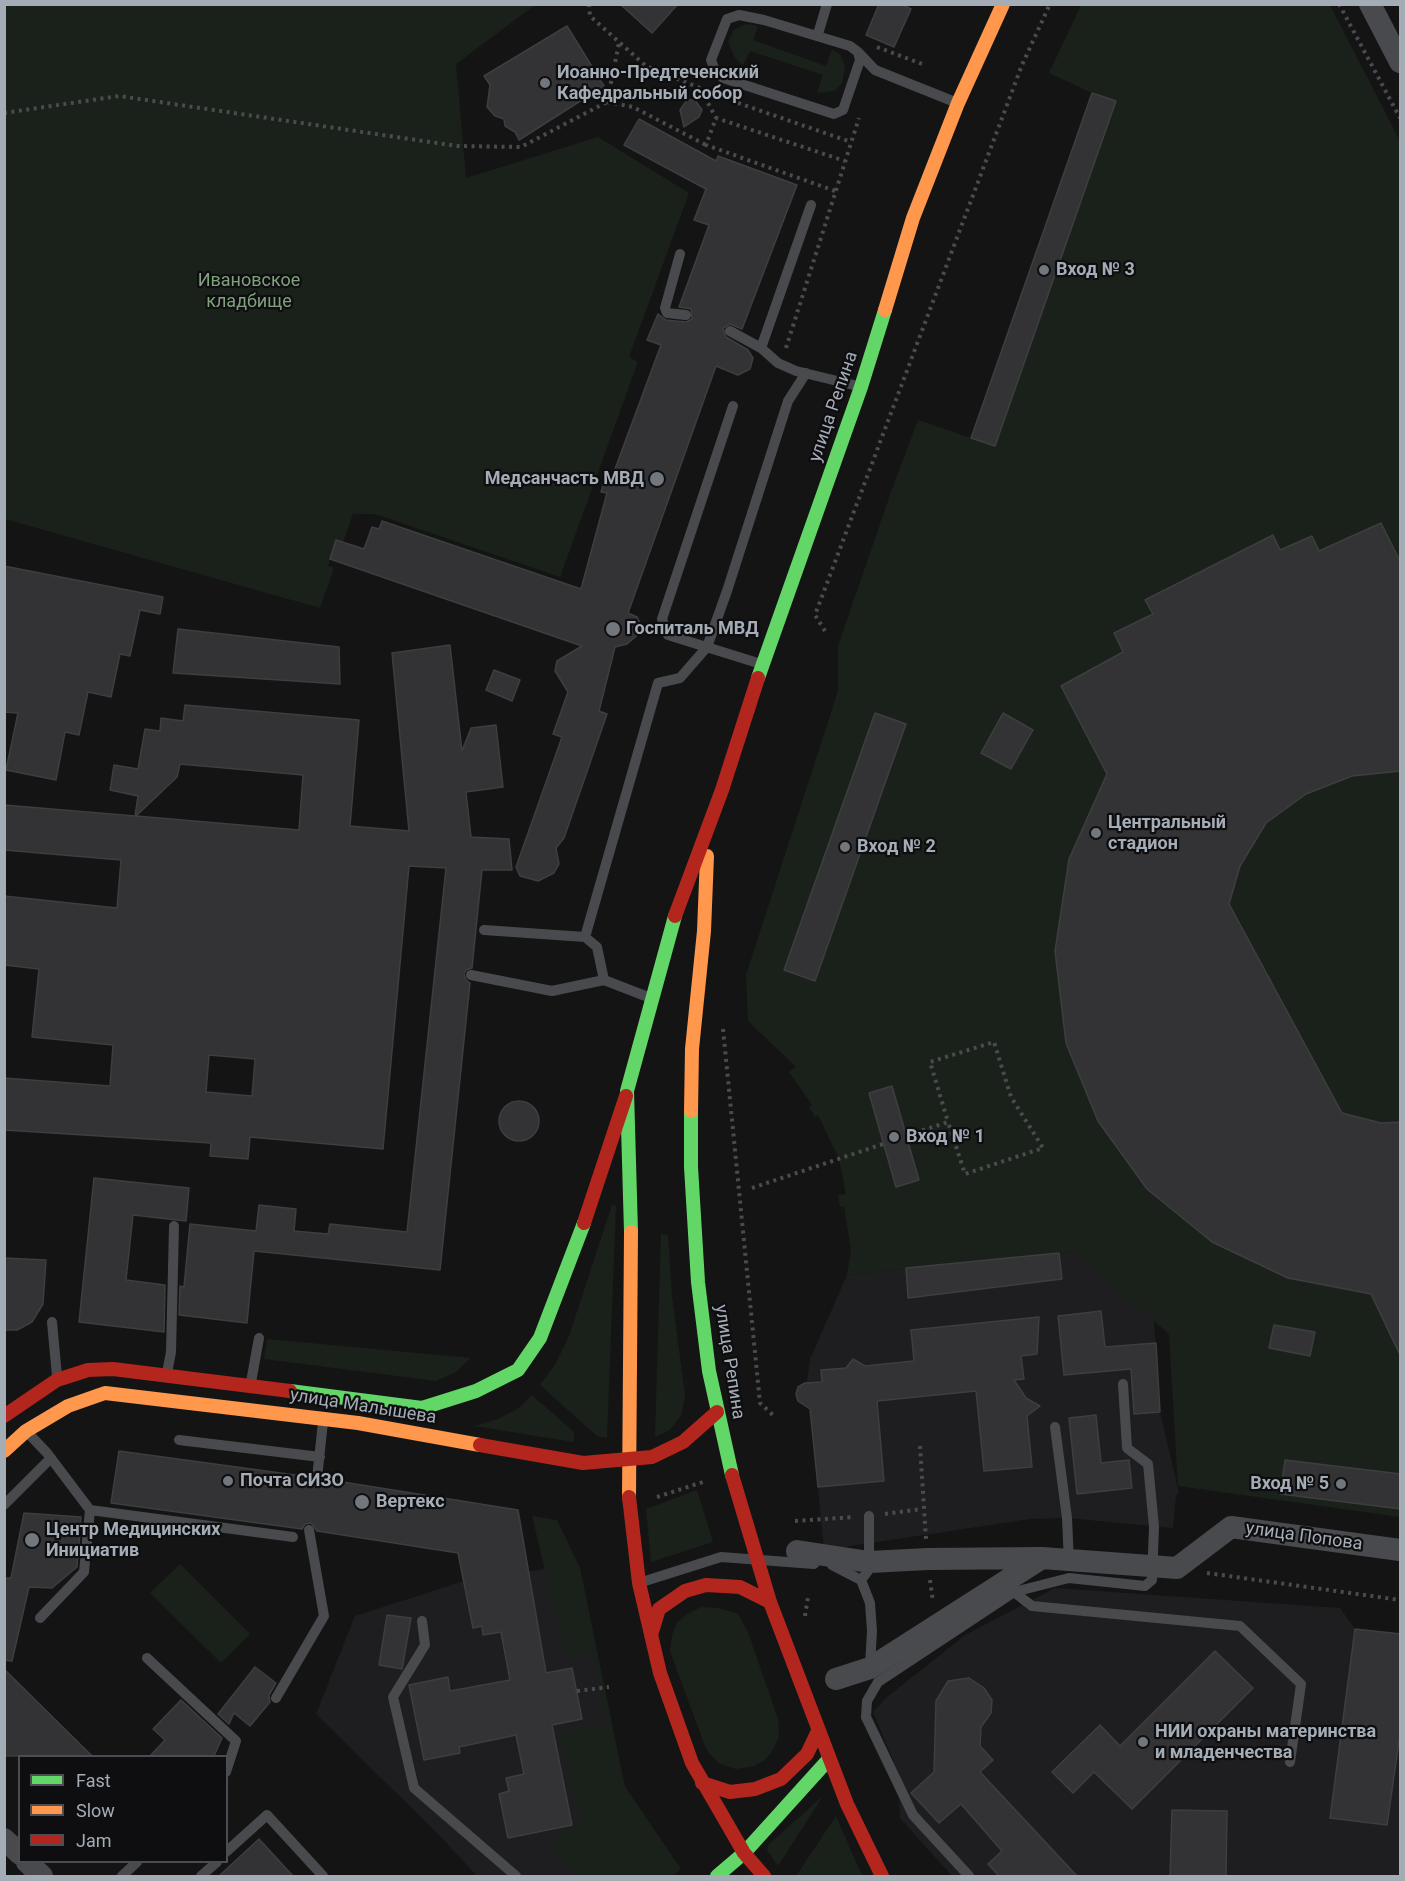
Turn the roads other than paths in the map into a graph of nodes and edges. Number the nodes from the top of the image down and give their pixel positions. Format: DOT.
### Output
graph roads {
  1 [pos="826,4"];
  2 [pos="1003,4"];
  3 [pos="1370,4"];
  4 [pos="818,34"];
  5 [pos="858,52"];
  6 [pos="1399,54"];
  7 [pos="958,103"];
  8 [pos="811,205"];
  9 [pos="680,254"];
  10 [pos="686,315"];
  11 [pos="730,330"];
  12 [pos="762,348"];
  13 [pos="806,373"];
  14 [pos="861,387"];
  15 [pos="733,406"];
  16 [pos="707,647"];
  17 [pos="763,664"];
  18 [pos="708,825"];
  19 [pos="484,930"];
  20 [pos="585,937"];
  21 [pos="471,975"];
  22 [pos="604,980"];
  23 [pos="654,999"];
  24 [pos="627,1091"];
  25 [pos="174,1226"];
  26 [pos="52,1322"];
  27 [pos="259,1338"];
  28 [pos="167,1375"];
  29 [pos="1123,1384"];
  30 [pos="250,1386"];
  31 [pos="163,1398"];
  32 [pos="44,1399"];
  33 [pos="351,1399"];
  34 [pos="717,1412"];
  35 [pos="324,1419"];
  36 [pos="14,1421"];
  37 [pos="1055,1427"];
  38 [pos="179,1440"];
  39 [pos="4,1450"];
  40 [pos="320,1457"];
  41 [pos="51,1458"];
  42 [pos="631,1460"];
  43 [pos="317,1478"];
  44 [pos="4,1505"];
  45 [pos="90,1510"];
  46 [pos="869,1516"];
  47 [pos="309,1530"];
  48 [pos="293,1537"];
  49 [pos="1401,1550"];
  50 [pos="797,1551"];
  51 [pos="1042,1558"];
  52 [pos="756,1559"];
  53 [pos="1152,1566"];
  54 [pos="1069,1569"];
  55 [pos="865,1571"];
  56 [pos="639,1583"];
  57 [pos="1014,1592"];
  58 [pos="770,1602"];
  59 [pos="40,1618"];
  60 [pos="422,1621"];
  61 [pos="651,1635"];
  62 [pos="147,1658"];
  63 [pos="874,1675"];
  64 [pos="836,1679"];
  65 [pos="276,1698"];
  66 [pos="818,1731"];
  67 [pos="829,1759"];
  68 [pos="1290,1762"];
  69 [pos="228,1766"];
  70 [pos="702,1783"];
  71 [pos="4,1839"];
  72 [pos="228,1850"];
  73 [pos="18,1852"];
  74 [pos="744,1853"];
  75 [pos="28,1863"];
  76 [pos="136,1863"];
  77 [pos="216,1863"];
  78 [pos="42,1876"];
  79 [pos="122,1876"];
  80 [pos="201,1876"];
  81 [pos="323,1876"];
  82 [pos="516,1876"];
  83 [pos="717,1876"];
  84 [pos="764,1876"];
  85 [pos="882,1876"];
  86 [pos="969,1876"];
  1 -- 4 [label="lane"];
  2 -- 7 [label="main road, улица Репина"];
  3 -- 6 [label="street"];
  4 -- 5 [label="lane"];
  4 -- 5 [label="lane"];
  5 -- 7 [label="lane"];
  7 -- 14 [label="main road, улица Репина"];
  8 -- 12 [label="lane"];
  9 -- 10 [label="lane"];
  11 -- 12 [label="lane"];
  12 -- 13 [label="lane"];
  13 -- 14 [label="lane"];
  13 -- 16 [label="lane"];
  14 -- 17 [label="main road, улица Репина"];
  15 -- 16 [label="lane"];
  16 -- 17 [label="lane"];
  16 -- 20 [label="lane"];
  17 -- 18 [label="main road, улица Репина"];
  18 -- 23 [label="main road, улица Репина"];
  18 -- 34 [label="main road, улица Репина"];
  19 -- 20 [label="lane"];
  20 -- 22 [label="lane"];
  21 -- 22 [label="lane"];
  22 -- 23 [label="lane"];
  23 -- 24 [label="main road, улица Репина"];
  24 -- 33 [label="main road, улица Репина"];
  24 -- 42 [label="main road, улица Репина"];
  25 -- 28 [label="lane"];
  26 -- 32 [label="lane"];
  27 -- 30 [label="lane"];
  28 -- 30 [label="main road, улица Малышева"];
  28 -- 31 [label="lane"];
  28 -- 32 [label="main road, улица Малышева"];
  29 -- 53 [label="lane"];
  30 -- 33 [label="main road, улица Малышева"];
  31 -- 32 [label="main road, улица Малышева"];
  31 -- 35 [label="main road, улица Малышева"];
  32 -- 36 [label="main road, улица Малышева"];
  32 -- 36 [label="main road, улица Малышева"];
  34 -- 42 [label="main road, улица Малышева"];
  34 -- 52 [label="main road, улица Репина"];
  35 -- 40 [label="lane"];
  35 -- 42 [label="main road, улица Малышева"];
  36 -- 39 [label="main road, улица Малышева"];
  36 -- 41 [label="lane"];
  37 -- 54 [label="lane"];
  38 -- 40 [label="lane"];
  40 -- 43 [label="lane"];
  41 -- 44 [label="lane"];
  41 -- 45 [label="lane"];
  42 -- 56 [label="main road, улица Репина"];
  45 -- 48 [label="lane"];
  45 -- 59 [label="lane"];
  46 -- 55 [label="lane"];
  47 -- 65 [label="lane"];
  49 -- 53 [label="street, улица Попова"];
  50 -- 55 [label="street"];
  51 -- 54 [label="street"];
  51 -- 55 [label="street"];
  51 -- 63 [label="street"];
  52 -- 55 [label="lane"];
  52 -- 56 [label="lane"];
  52 -- 58 [label="main road, улица Репина"];
  53 -- 54 [label="street"];
  54 -- 57 [label="lane"];
  55 -- 63 [label="lane"];
  56 -- 61 [label="main road, улица Репина"];
  57 -- 63 [label="lane"];
  57 -- 68 [label="lane"];
  58 -- 61 [label="main road"];
  58 -- 66 [label="main road, улица Репина"];
  60 -- 82 [label="lane"];
  61 -- 70 [label="main road, улица Репина"];
  62 -- 69 [label="lane"];
  63 -- 64 [label="street"];
  63 -- 86 [label="lane"];
  66 -- 67 [label="main road, улица Репина"];
  66 -- 70 [label="main road"];
  67 -- 74 [label="main road"];
  67 -- 85 [label="main road, улица Репина"];
  70 -- 74 [label="main road, улица Репина"];
  71 -- 73 [label="street"];
  72 -- 81 [label="lane"];
  74 -- 83 [label="main road"];
  74 -- 84 [label="main road, улица Репина"];
  75 -- 78 [label="street"];
  76 -- 79 [label="lane"];
  77 -- 80 [label="lane"];
}
